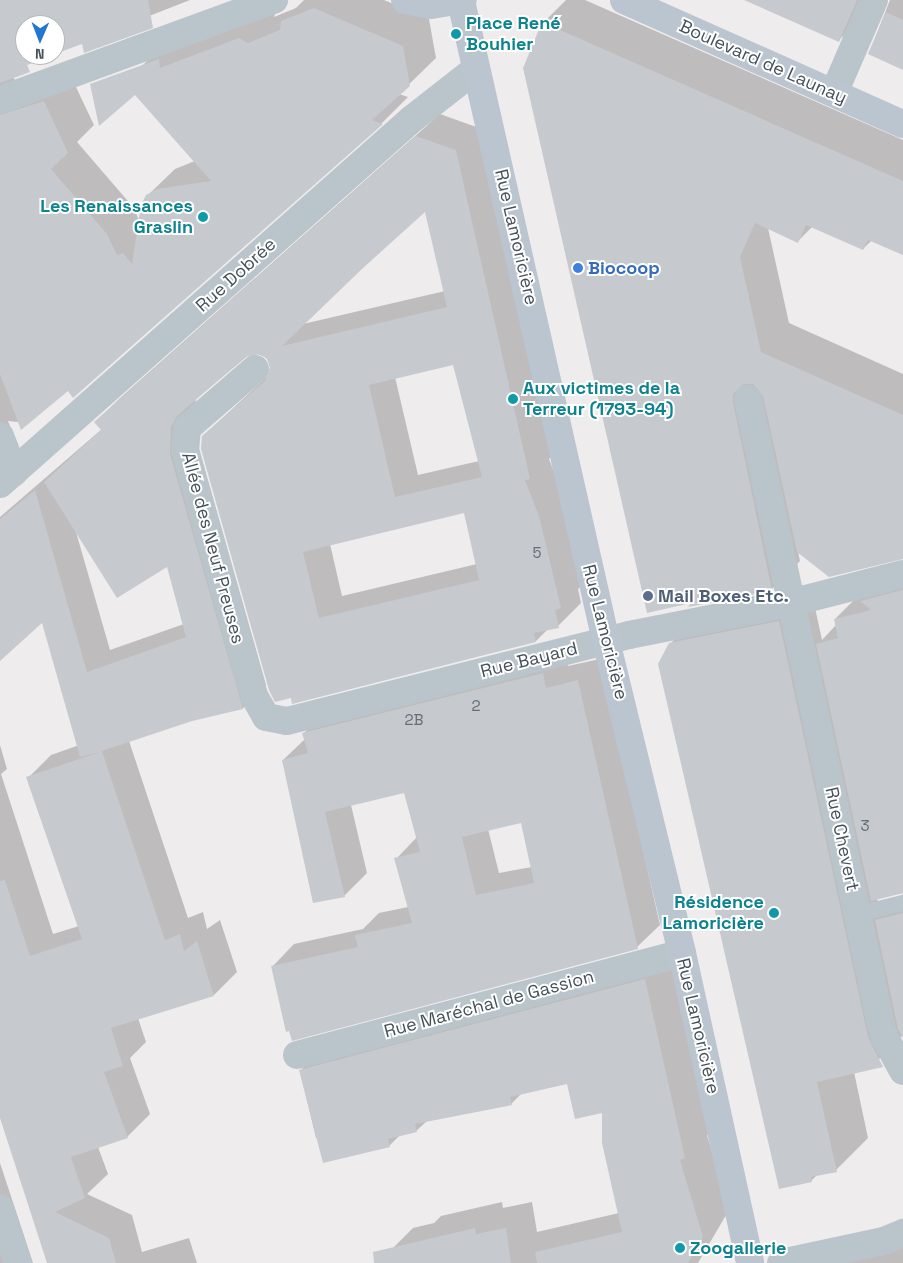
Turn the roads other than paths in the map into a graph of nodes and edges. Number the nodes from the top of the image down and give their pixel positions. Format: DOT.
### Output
graph roads {
  1 [pos="274,0"];
  2 [pos="405,0"];
  3 [pos="462,0"];
  4 [pos="624,0"];
  5 [pos="874,0"];
  6 [pos="476,69"];
  7 [pos="834,93"];
  8 [pos="0,100"];
  9 [pos="903,124"];
  10 [pos="255,369"];
  11 [pos="748,399"];
  12 [pos="0,436"];
  13 [pos="7,478"];
  14 [pos="903,574"];
  15 [pos="790,603"];
  16 [pos="606,641"];
  17 [pos="254,696"];
  18 [pos="903,903"];
  19 [pos="858,914"];
  20 [pos="682,953"];
  21 [pos="297,1055"];
  22 [pos="903,1071"];
  23 [pos="0,1208"];
  24 [pos="903,1233"];
  25 [pos="18,1263"];
  26 [pos="750,1263"];
  27 [pos="781,1263"];
  1 -- 8 [label="street"];
  2 -- 3 [label="main road"];
  3 -- 6 [label="main road, Rue Lamoricière"];
  4 -- 7 [label="main road, Boulevard de Launay"];
  5 -- 7 [label="street"];
  6 -- 13 [label="street, Rue Dobrée"];
  6 -- 16 [label="main road, Rue Lamoricière"];
  7 -- 9 [label="main road, Boulevard de Launay"];
  10 -- 17 [label="street, Allée des Neuf Preuses"];
  11 -- 15 [label="street, Rue Chevert"];
  12 -- 13 [label="street"];
  14 -- 15 [label="street, Rue Bayard"];
  15 -- 16 [label="street, Rue Bayard"];
  15 -- 19 [label="street, Rue Chevert"];
  16 -- 17 [label="street, Rue Bayard"];
  16 -- 20 [label="main road, Rue Lamoricière"];
  18 -- 19 [label="lane"];
  19 -- 22 [label="street, Rue Chevert"];
  20 -- 21 [label="street, Rue Maréchal de Gassion"];
  20 -- 26 [label="main road, Rue Lamoricière"];
  23 -- 25 [label="street"];
  24 -- 27 [label="street"];
}
